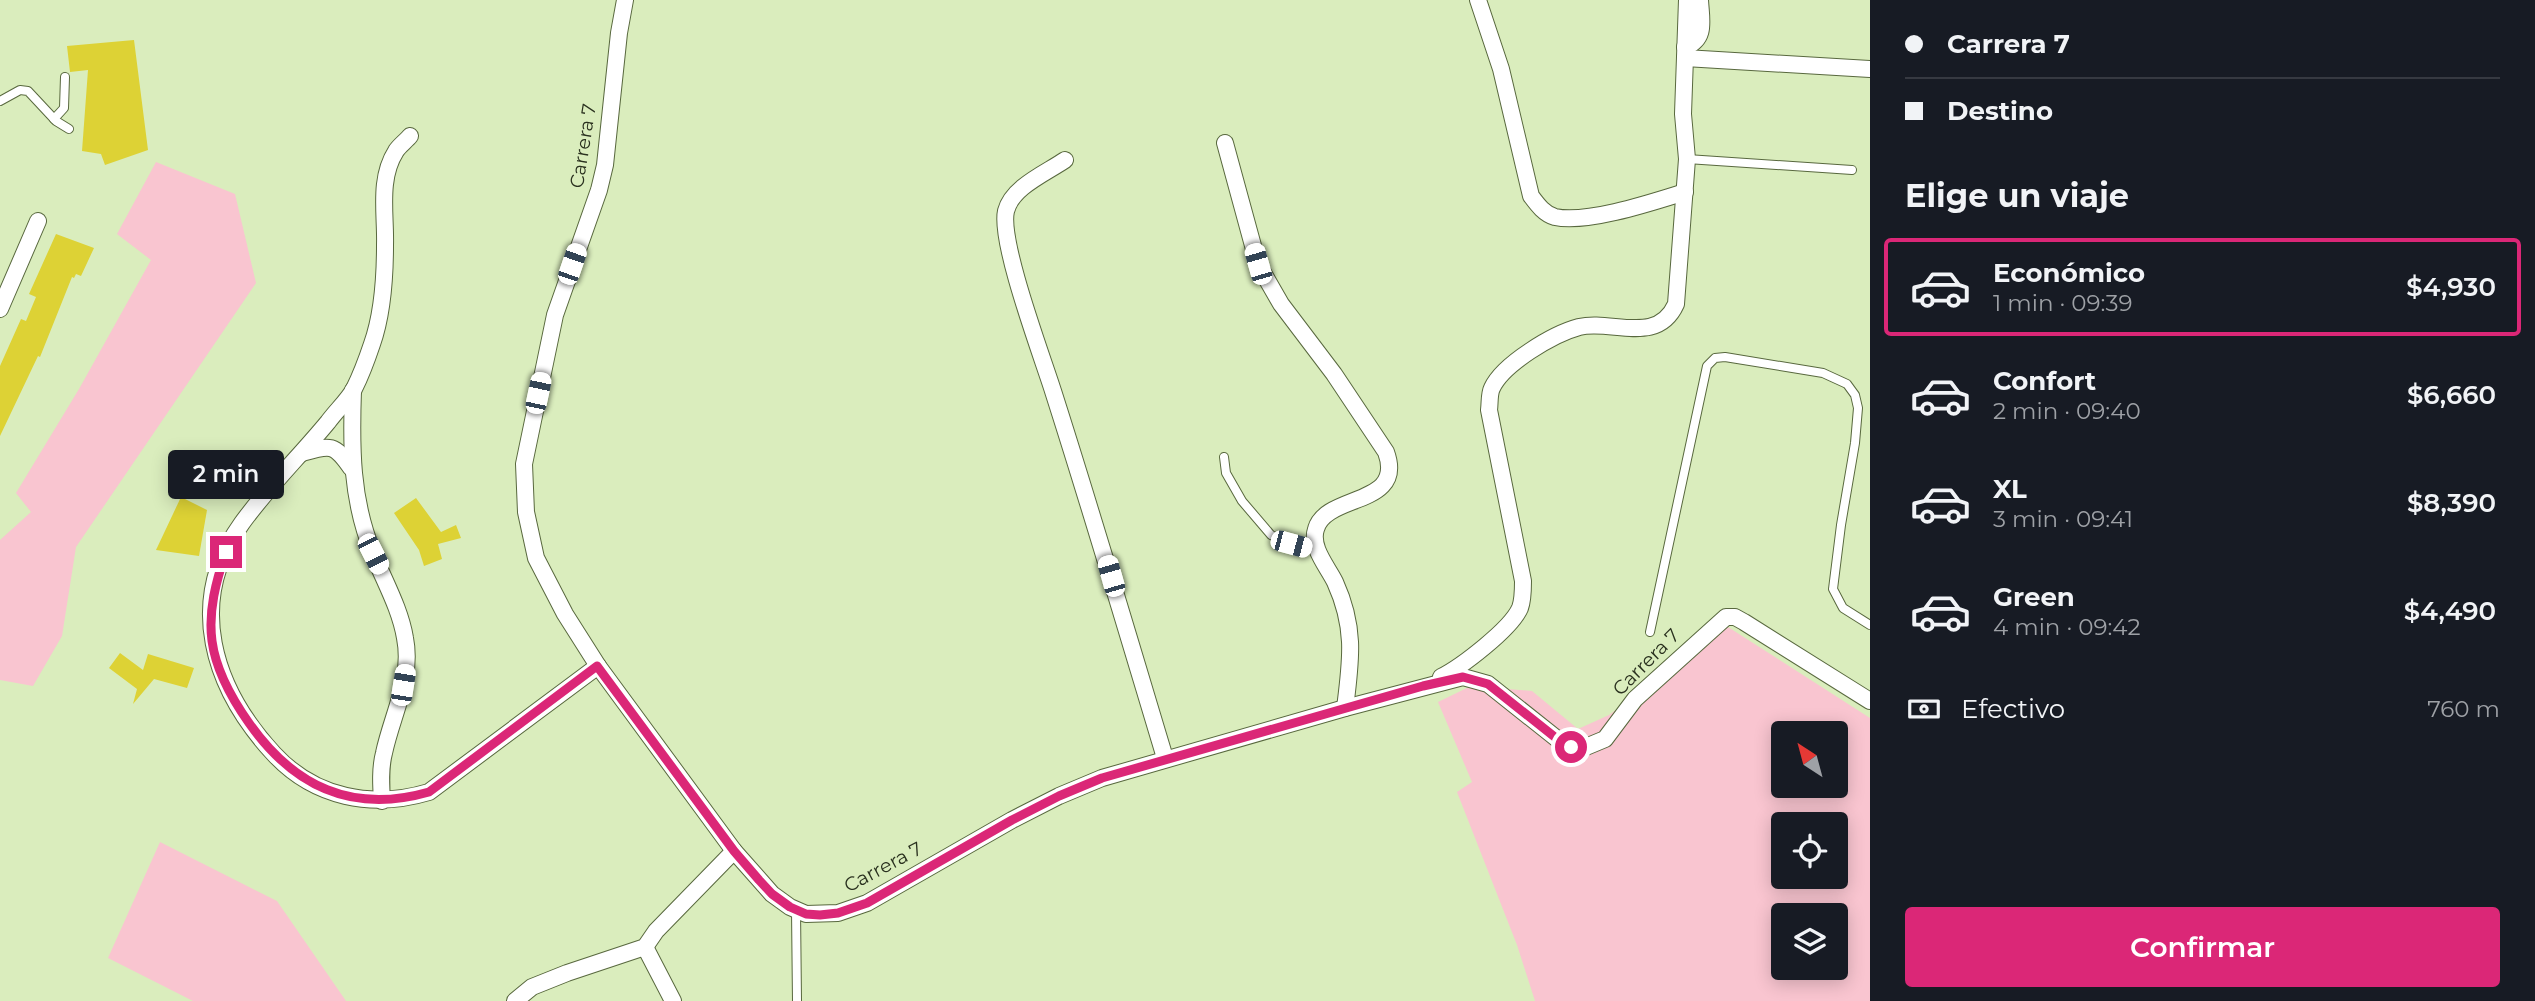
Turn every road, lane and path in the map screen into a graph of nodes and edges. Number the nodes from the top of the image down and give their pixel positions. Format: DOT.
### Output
graph roads {
  1 [pos="625,0"];
  2 [pos="1478,0"];
  3 [pos="1687,0"];
  4 [pos="1700,0"];
  5 [pos="1685,53"];
  6 [pos="1870,69"];
  7 [pos="65,77"];
  8 [pos="0,101"];
  9 [pos="54,119"];
  10 [pos="69,129"];
  11 [pos="410,136"];
  12 [pos="1225,143"];
  13 [pos="1687,159"];
  14 [pos="1065,160"];
  15 [pos="1852,170"];
  16 [pos="1685,192"];
  17 [pos="38,221"];
  18 [pos="0,309"];
  19 [pos="353,390"];
  20 [pos="302,453"];
  21 [pos="1224,457"];
  22 [pos="352,470"];
  23 [pos="1318,551"];
  24 [pos="1870,625"];
  25 [pos="1650,632"];
  26 [pos="597,666"];
  27 [pos="1423,686"];
  28 [pos="1870,701"];
  29 [pos="1345,708"];
  30 [pos="1165,758"];
  31 [pos="382,801"];
  32 [pos="734,851"];
  33 [pos="796,910"];
  34 [pos="645,947"];
  35 [pos="514,1001"];
  36 [pos="673,1001"];
  37 [pos="797,1001"];
  1 -- 26 [label="street, Carrera 7"];
  2 -- 16 [label="street"];
  3 -- 5 [label="street"];
  4 -- 5 [label="street"];
  5 -- 6 [label="street"];
  5 -- 13 [label="street"];
  7 -- 9 [label="lane"];
  8 -- 9 [label="lane"];
  9 -- 10 [label="lane"];
  11 -- 19 [label="street"];
  12 -- 23 [label="street"];
  13 -- 15 [label="lane"];
  13 -- 16 [label="street"];
  14 -- 30 [label="street"];
  16 -- 27 [label="street"];
  17 -- 18 [label="street"];
  19 -- 20 [label="street"];
  19 -- 22 [label="street"];
  20 -- 22 [label="street"];
  20 -- 31 [label="street"];
  21 -- 23 [label="lane"];
  22 -- 31 [label="street"];
  23 -- 29 [label="street"];
  24 -- 25 [label="lane"];
  26 -- 31 [label="street"];
  26 -- 32 [label="street, Carrera 7"];
  27 -- 28 [label="street, Carrera 7"];
  27 -- 29 [label="street, Carrera 7"];
  29 -- 30 [label="street, Carrera 7"];
  30 -- 33 [label="street, Carrera 7"];
  32 -- 33 [label="street, Carrera 7"];
  32 -- 34 [label="street"];
  33 -- 37 [label="lane"];
  34 -- 35 [label="street"];
  34 -- 36 [label="street"];
}
